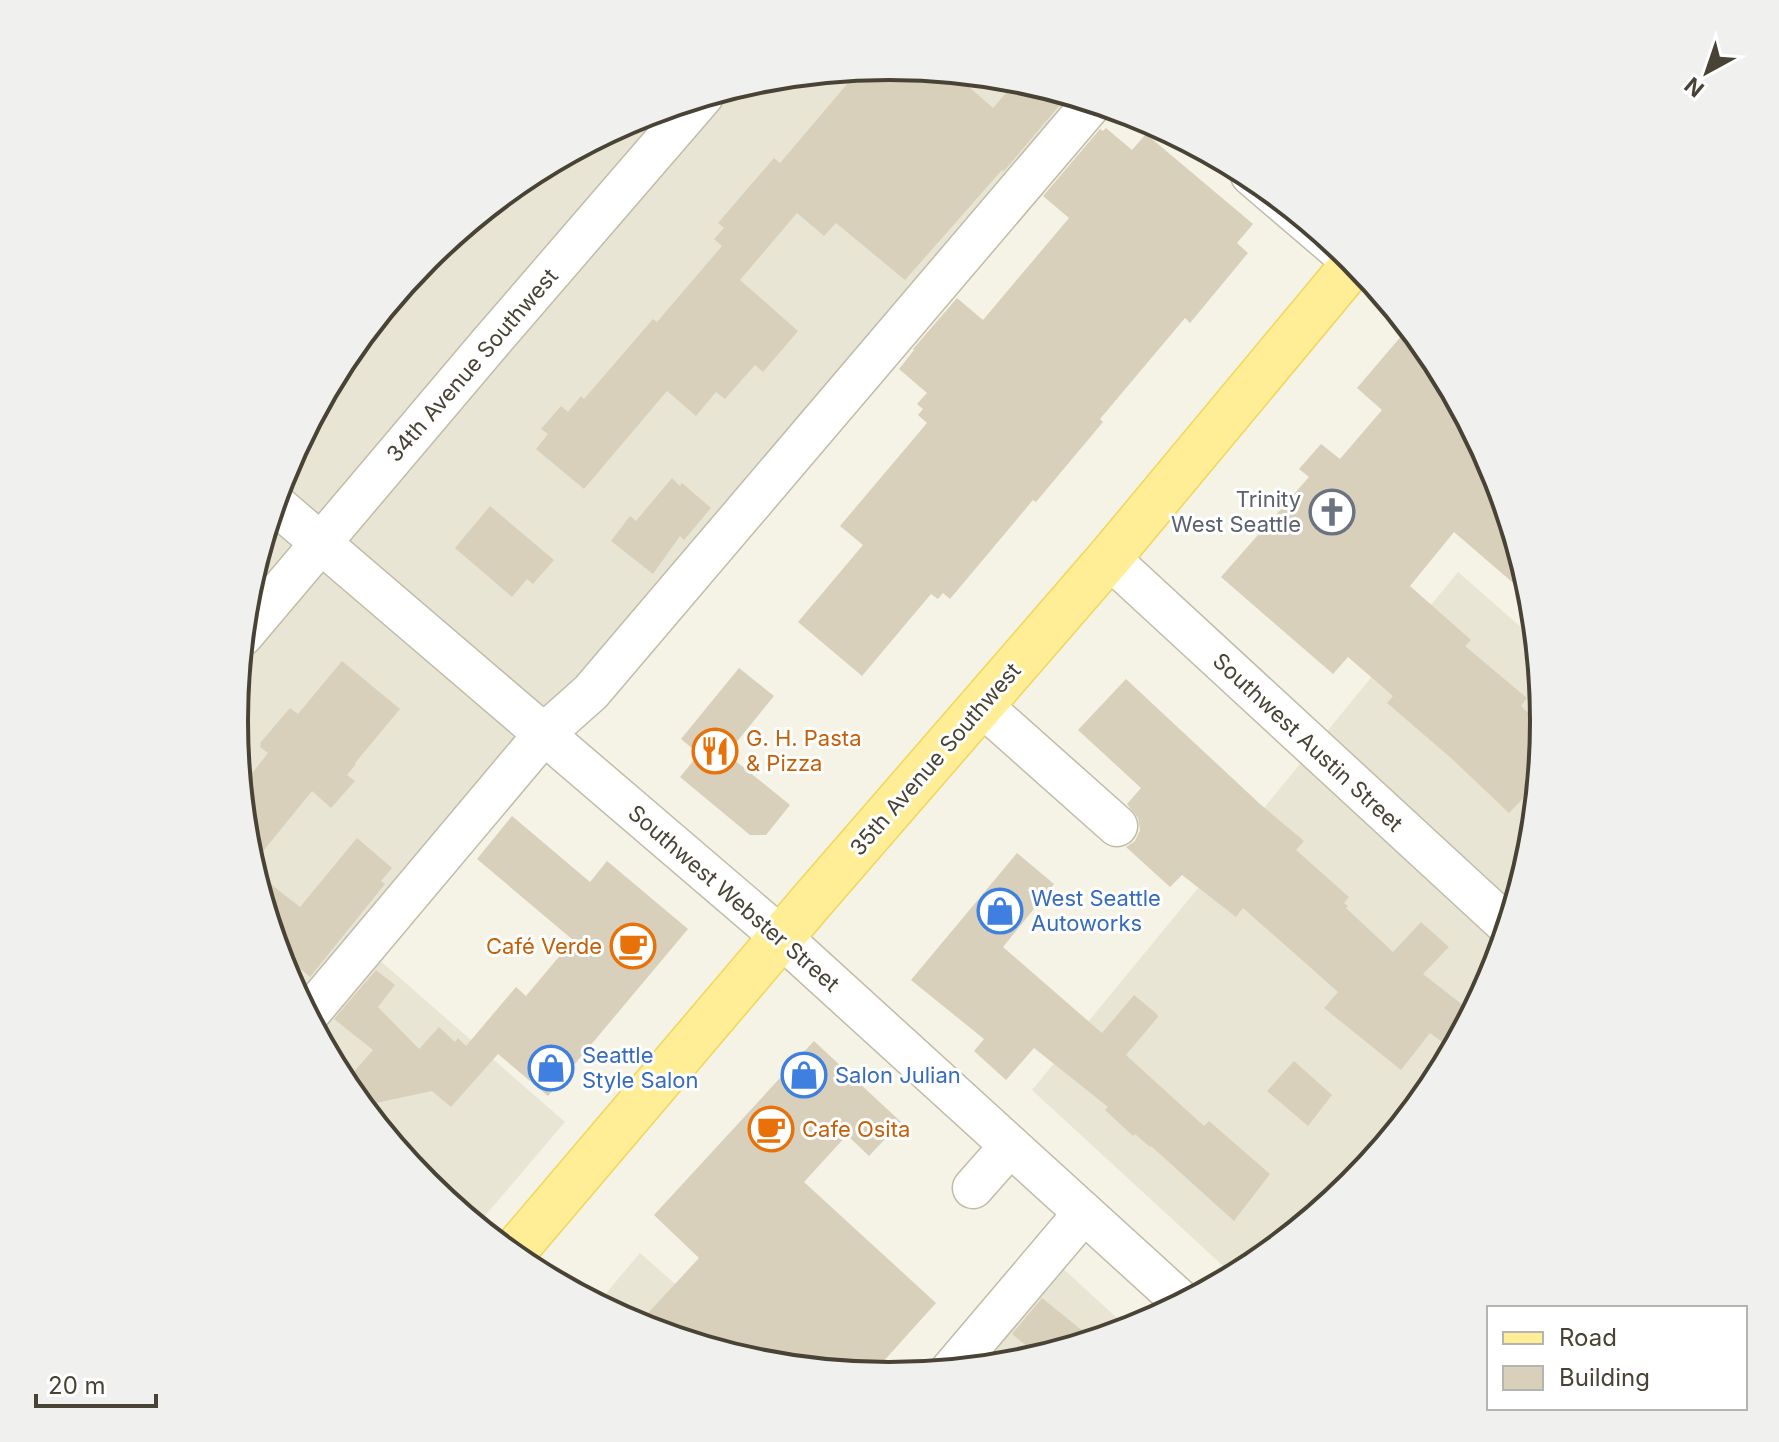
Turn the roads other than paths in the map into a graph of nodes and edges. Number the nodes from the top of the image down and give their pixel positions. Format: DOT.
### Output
graph roads {
  1 [pos="1085,111"];
  2 [pos="689,112"];
  3 [pos="1347,272"];
  4 [pos="284,512"];
  5 [pos="321,542"];
  6 [pos="1109,558"];
  7 [pos="257,618"];
  8 [pos="981,705"];
  9 [pos="545,733"];
  10 [pos="1117,826"];
  11 [pos="1499,918"];
  12 [pos="781,937"];
  13 [pos="316,1007"];
  14 [pos="1010,1146"];
  15 [pos="973,1188"];
  16 [pos="1084,1213"];
  17 [pos="520,1245"];
  18 [pos="1174,1295"];
  19 [pos="961,1358"];
  1 -- 9 [label="street"];
  2 -- 5 [label="street, 34th Avenue Southwest"];
  3 -- 6 [label="main road, 35th Avenue Southwest"];
  4 -- 5 [label="street, Southwest Webster Street"];
  5 -- 7 [label="street, 34th Avenue Southwest"];
  5 -- 9 [label="street, Southwest Webster Street"];
  6 -- 8 [label="main road, 35th Avenue Southwest"];
  6 -- 11 [label="street, Southwest Austin Street"];
  8 -- 10 [label="street"];
  8 -- 12 [label="main road, 35th Avenue Southwest"];
  9 -- 12 [label="street, Southwest Webster Street"];
  9 -- 13 [label="street"];
  12 -- 14 [label="street, Southwest Webster Street"];
  12 -- 17 [label="main road, 35th Avenue Southwest"];
  14 -- 15 [label="street"];
  14 -- 16 [label="street, Southwest Webster Street"];
  16 -- 18 [label="street, Southwest Webster Street"];
  16 -- 19 [label="street"];
}
